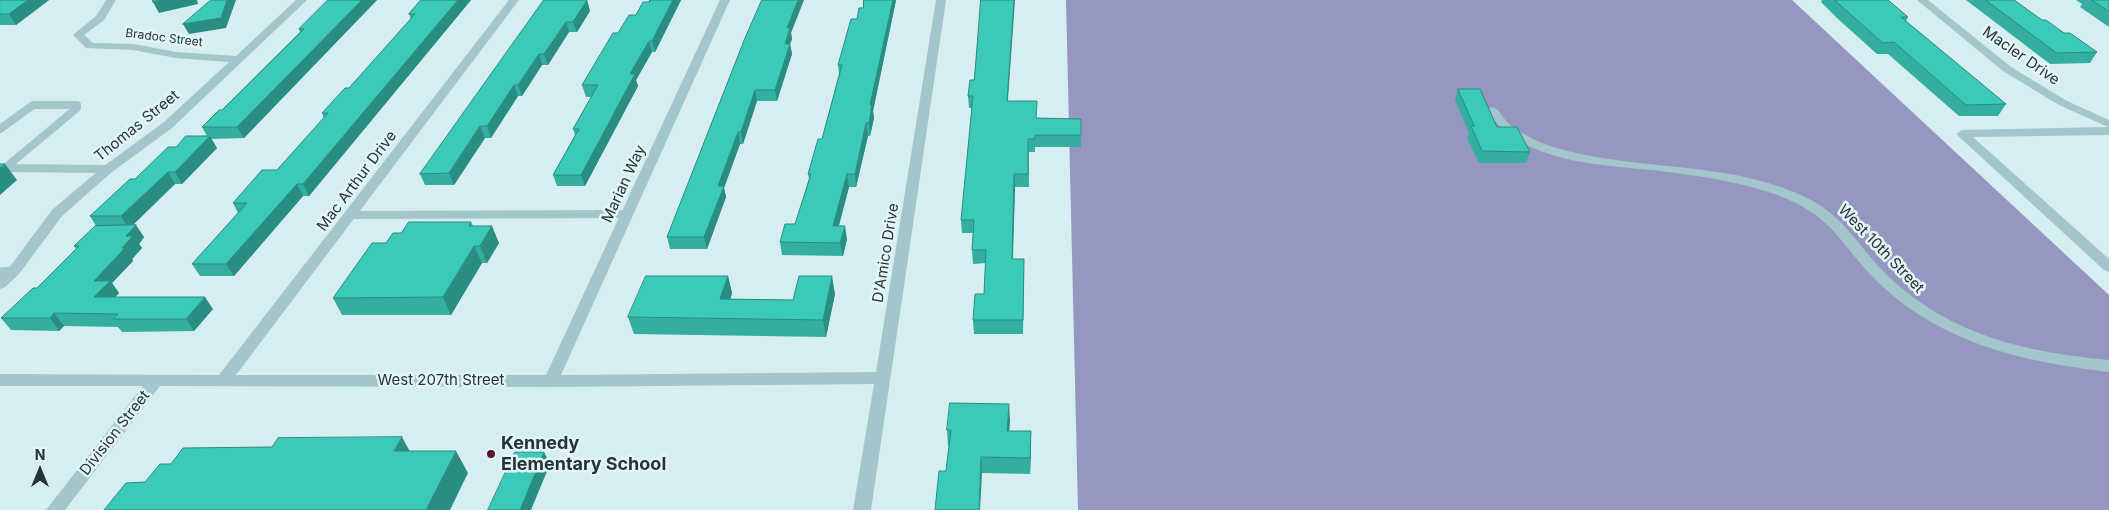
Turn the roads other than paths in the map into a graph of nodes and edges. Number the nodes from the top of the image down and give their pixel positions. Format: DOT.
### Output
graph roads {
  1 [pos="110,0"];
  2 [pos="302,0"];
  3 [pos="514,0"];
  4 [pos="725,0"];
  5 [pos="941,0"];
  6 [pos="1922,0"];
  7 [pos="239,59"];
  8 [pos="1492,110"];
  9 [pos="2109,124"];
  10 [pos="0,129"];
  11 [pos="2109,131"];
  12 [pos="2,168"];
  13 [pos="108,169"];
  14 [pos="628,214"];
  15 [pos="352,215"];
  16 [pos="2109,268"];
  17 [pos="14,271"];
  18 [pos="0,272"];
  19 [pos="0,284"];
  20 [pos="2109,366"];
  21 [pos="883,378"];
  22 [pos="0,380"];
  23 [pos="156,380"];
  24 [pos="224,380"];
  25 [pos="550,381"];
  26 [pos="55,510"];
  27 [pos="862,510"];
  1 -- 7 [label="street, Bradoc Street"];
  2 -- 7 [label="street, Thomas Street"];
  3 -- 15 [label="street, Mac Arthur Drive"];
  4 -- 14 [label="street, Marian Way"];
  5 -- 21 [label="street, D'Amico Drive"];
  6 -- 9 [label="street, Macler Drive"];
  7 -- 13 [label="street, Thomas Street"];
  8 -- 20 [label="street, West 10th Street"];
  10 -- 12 [label="lane"];
  11 -- 16 [label="street"];
  12 -- 13 [label="lane"];
  13 -- 17 [label="street, Thomas Street"];
  14 -- 15 [label="lane"];
  14 -- 25 [label="street, Marian Way"];
  15 -- 24 [label="street, Mac Arthur Drive"];
  17 -- 18 [label="lane"];
  17 -- 19 [label="street, Thomas Street"];
  21 -- 25 [label="street, West 207th Street"];
  21 -- 27 [label="street, D'Amico Drive"];
  22 -- 23 [label="street, West 207th Street"];
  23 -- 24 [label="street, West 207th Street"];
  23 -- 26 [label="street, Division Street"];
  24 -- 25 [label="street, West 207th Street"];
}
